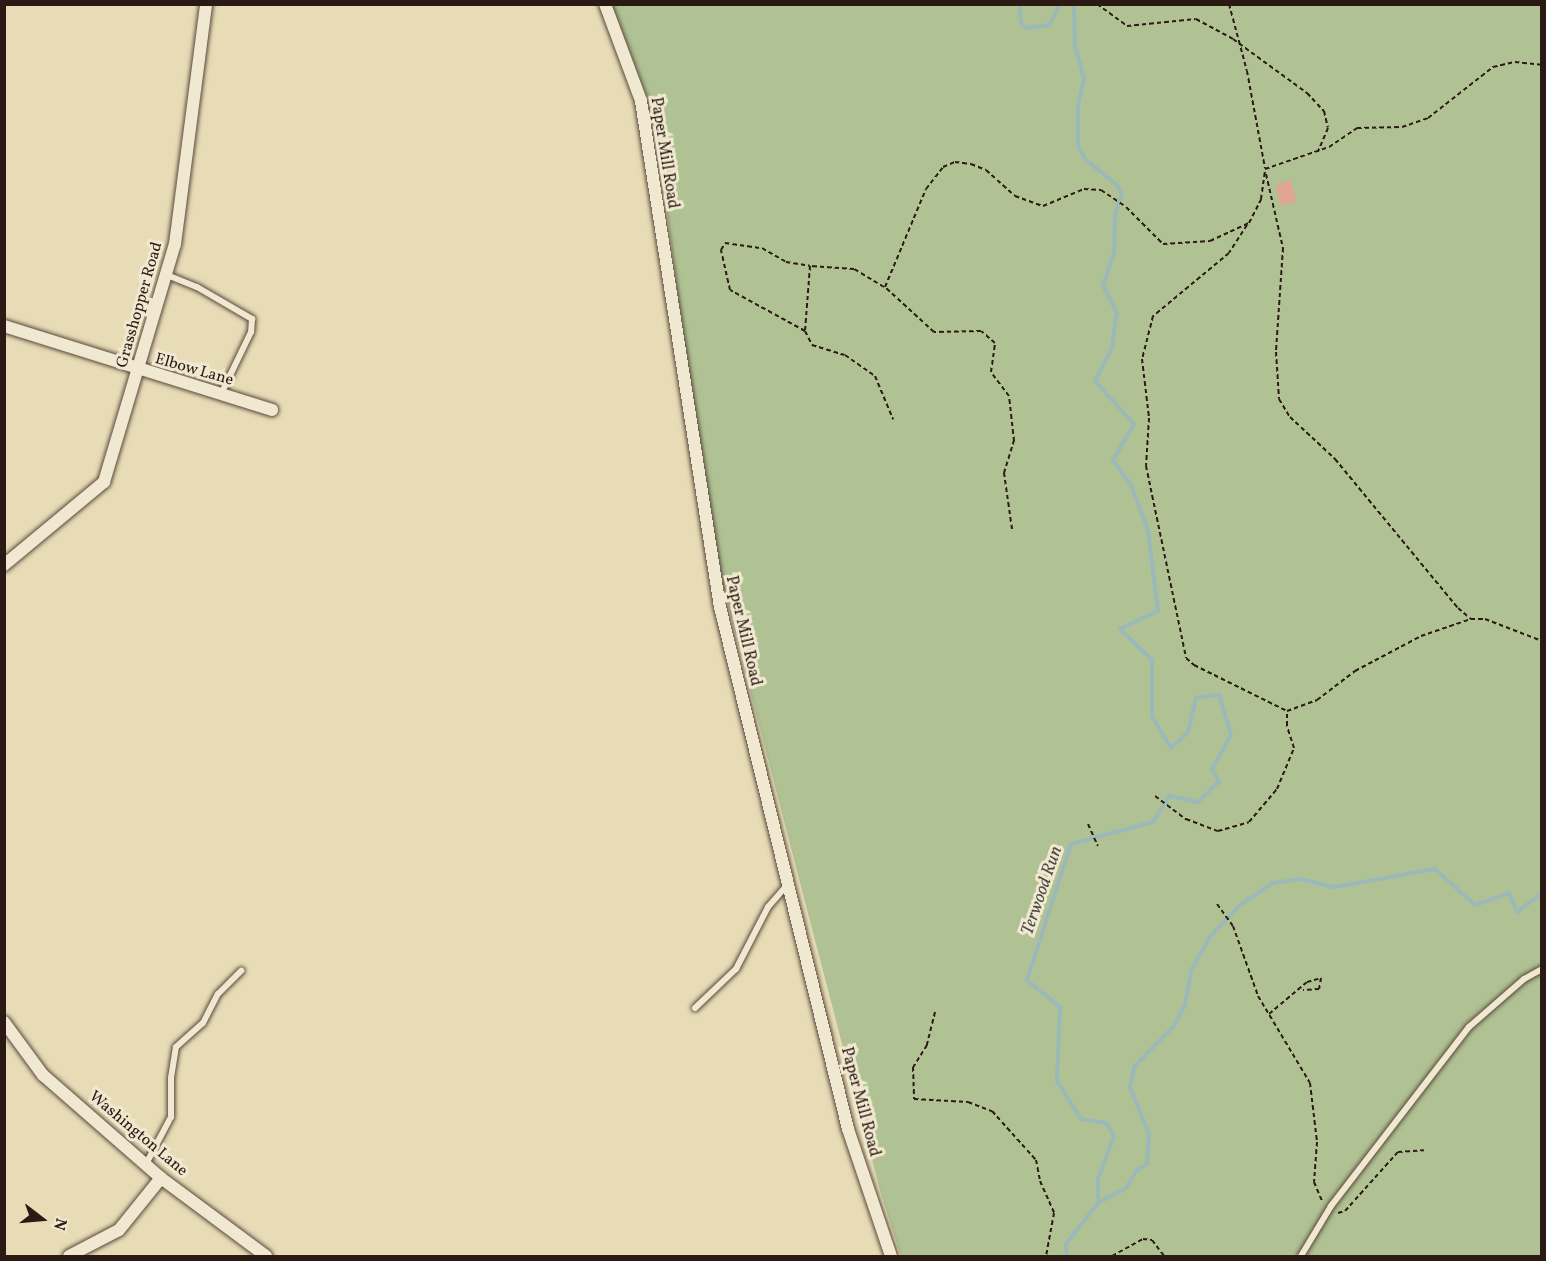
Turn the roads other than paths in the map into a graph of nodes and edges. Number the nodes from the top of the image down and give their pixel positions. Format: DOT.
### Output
graph roads {
  1 [pos="206,4"];
  2 [pos="605,4"];
  3 [pos="166,275"];
  4 [pos="4,326"];
  5 [pos="139,371"];
  6 [pos="221,395"];
  7 [pos="272,410"];
  8 [pos="4,565"];
  9 [pos="788,884"];
  10 [pos="1542,969"];
  11 [pos="242,970"];
  12 [pos="695,1008"];
  13 [pos="4,1022"];
  14 [pos="146,1164"];
  15 [pos="161,1178"];
  16 [pos="69,1257"];
  17 [pos="266,1257"];
  18 [pos="891,1257"];
  19 [pos="1301,1257"];
  1 -- 3 [label="street, Grasshopper Road"];
  2 -- 9 [label="street, Paper Mill Road"];
  3 -- 5 [label="street, Grasshopper Road"];
  3 -- 6 [label="lane"];
  4 -- 5 [label="street, Elbow Lane"];
  5 -- 6 [label="street, Elbow Lane"];
  5 -- 8 [label="street, Grasshopper Road"];
  6 -- 7 [label="street, Elbow Lane"];
  9 -- 12 [label="lane"];
  9 -- 18 [label="street, Paper Mill Road"];
  10 -- 19 [label="lane"];
  11 -- 14 [label="lane"];
  13 -- 14 [label="street, Washington Lane"];
  14 -- 15 [label="street, Washington Lane"];
  15 -- 16 [label="street"];
  15 -- 17 [label="street, Washington Lane"];
}
